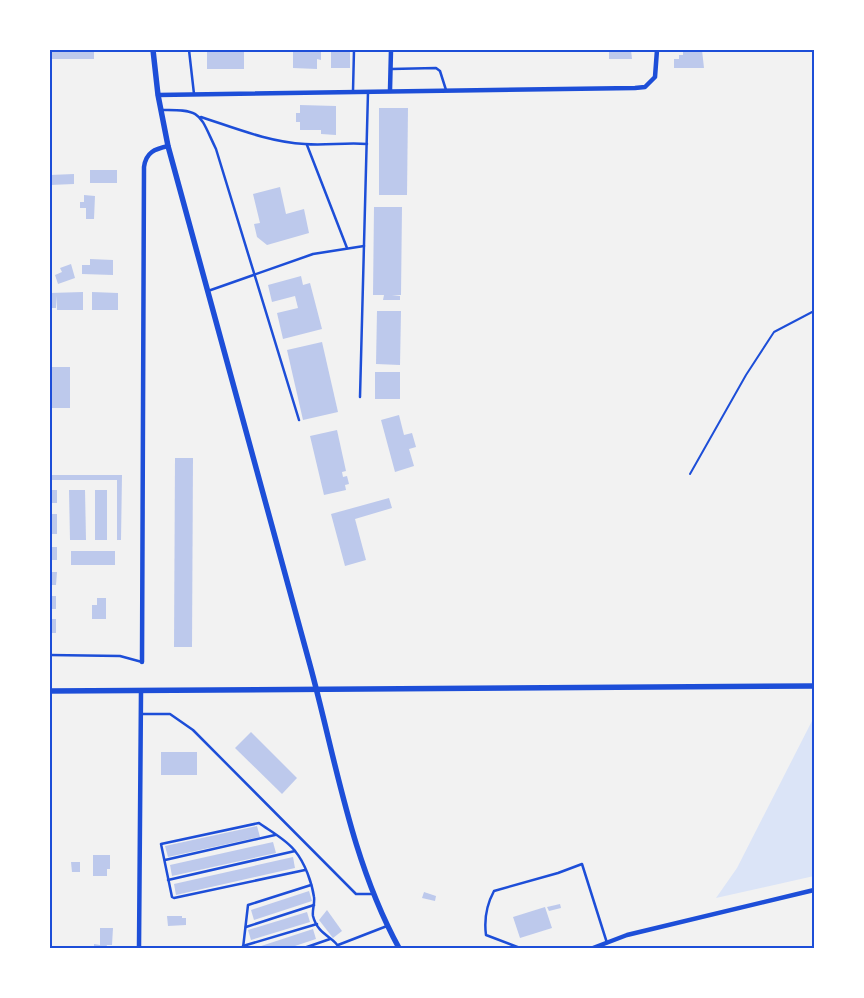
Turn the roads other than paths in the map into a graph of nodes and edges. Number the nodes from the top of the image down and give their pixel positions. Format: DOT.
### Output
graph roads {
  1 [pos="153,50"];
  2 [pos="189,50"];
  3 [pos="354,50"];
  4 [pos="391,50"];
  5 [pos="657,50"];
  6 [pos="391,69"];
  7 [pos="368,90"];
  8 [pos="390,90"];
  9 [pos="446,90"];
  10 [pos="353,91"];
  11 [pos="194,94"];
  12 [pos="158,95"];
  13 [pos="161,110"];
  14 [pos="200,117"];
  15 [pos="367,144"];
  16 [pos="306,145"];
  17 [pos="168,146"];
  18 [pos="364,246"];
  19 [pos="348,248"];
  20 [pos="254,273"];
  21 [pos="208,291"];
  22 [pos="360,397"];
  23 [pos="299,420"];
  24 [pos="50,655"];
  25 [pos="142,662"];
  26 [pos="814,686"];
  27 [pos="317,689"];
  28 [pos="50,691"];
  29 [pos="141,692"];
  30 [pos="142,714"];
  31 [pos="276,836"];
  32 [pos="295,851"];
  33 [pos="164,860"];
  34 [pos="305,870"];
  35 [pos="168,880"];
  36 [pos="311,885"];
  37 [pos="814,890"];
  38 [pos="372,894"];
  39 [pos="314,904"];
  40 [pos="317,924"];
  41 [pos="387,926"];
  42 [pos="246,927"];
  43 [pos="330,939"];
  44 [pos="607,943"];
  45 [pos="338,946"];
  46 [pos="243,947"];
  47 [pos="139,948"];
  48 [pos="304,948"];
  49 [pos="399,948"];
  50 [pos="520,948"];
  51 [pos="592,948"];
  1 -- 12 [label="street"];
  2 -- 11 [label="lane"];
  3 -- 10 [label="lane"];
  4 -- 6 [label="street"];
  5 -- 9 [label="street"];
  6 -- 8 [label="street"];
  6 -- 9 [label="lane"];
  7 -- 8 [label="street"];
  7 -- 10 [label="street"];
  7 -- 15 [label="lane"];
  8 -- 9 [label="street"];
  10 -- 11 [label="street"];
  11 -- 12 [label="street"];
  12 -- 13 [label="street"];
  13 -- 14 [label="lane"];
  13 -- 17 [label="street"];
  14 -- 16 [label="lane"];
  14 -- 20 [label="lane"];
  15 -- 16 [label="lane"];
  15 -- 18 [label="lane"];
  16 -- 19 [label="lane"];
  17 -- 21 [label="street"];
  17 -- 25 [label="street"];
  18 -- 19 [label="lane"];
  18 -- 22 [label="lane"];
  19 -- 20 [label="lane"];
  20 -- 21 [label="lane"];
  20 -- 23 [label="lane"];
  21 -- 27 [label="street"];
  24 -- 25 [label="lane"];
  26 -- 27 [label="street"];
  27 -- 29 [label="street"];
  27 -- 38 [label="street"];
  28 -- 29 [label="street"];
  29 -- 30 [label="street"];
  30 -- 38 [label="lane"];
  30 -- 47 [label="street"];
  31 -- 32 [label="lane"];
  31 -- 33 [label="lane"];
  31 -- 33 [label="lane"];
  32 -- 34 [label="lane"];
  32 -- 35 [label="lane"];
  33 -- 35 [label="lane"];
  34 -- 35 [label="lane"];
  34 -- 36 [label="lane"];
  36 -- 39 [label="lane"];
  36 -- 42 [label="lane"];
  37 -- 44 [label="street"];
  38 -- 41 [label="street"];
  39 -- 40 [label="lane"];
  39 -- 42 [label="lane"];
  40 -- 43 [label="lane"];
  40 -- 46 [label="lane"];
  41 -- 45 [label="lane"];
  41 -- 49 [label="street"];
  42 -- 46 [label="lane"];
  43 -- 45 [label="lane"];
  43 -- 48 [label="lane"];
  44 -- 50 [label="lane"];
  44 -- 51 [label="street"];
}
